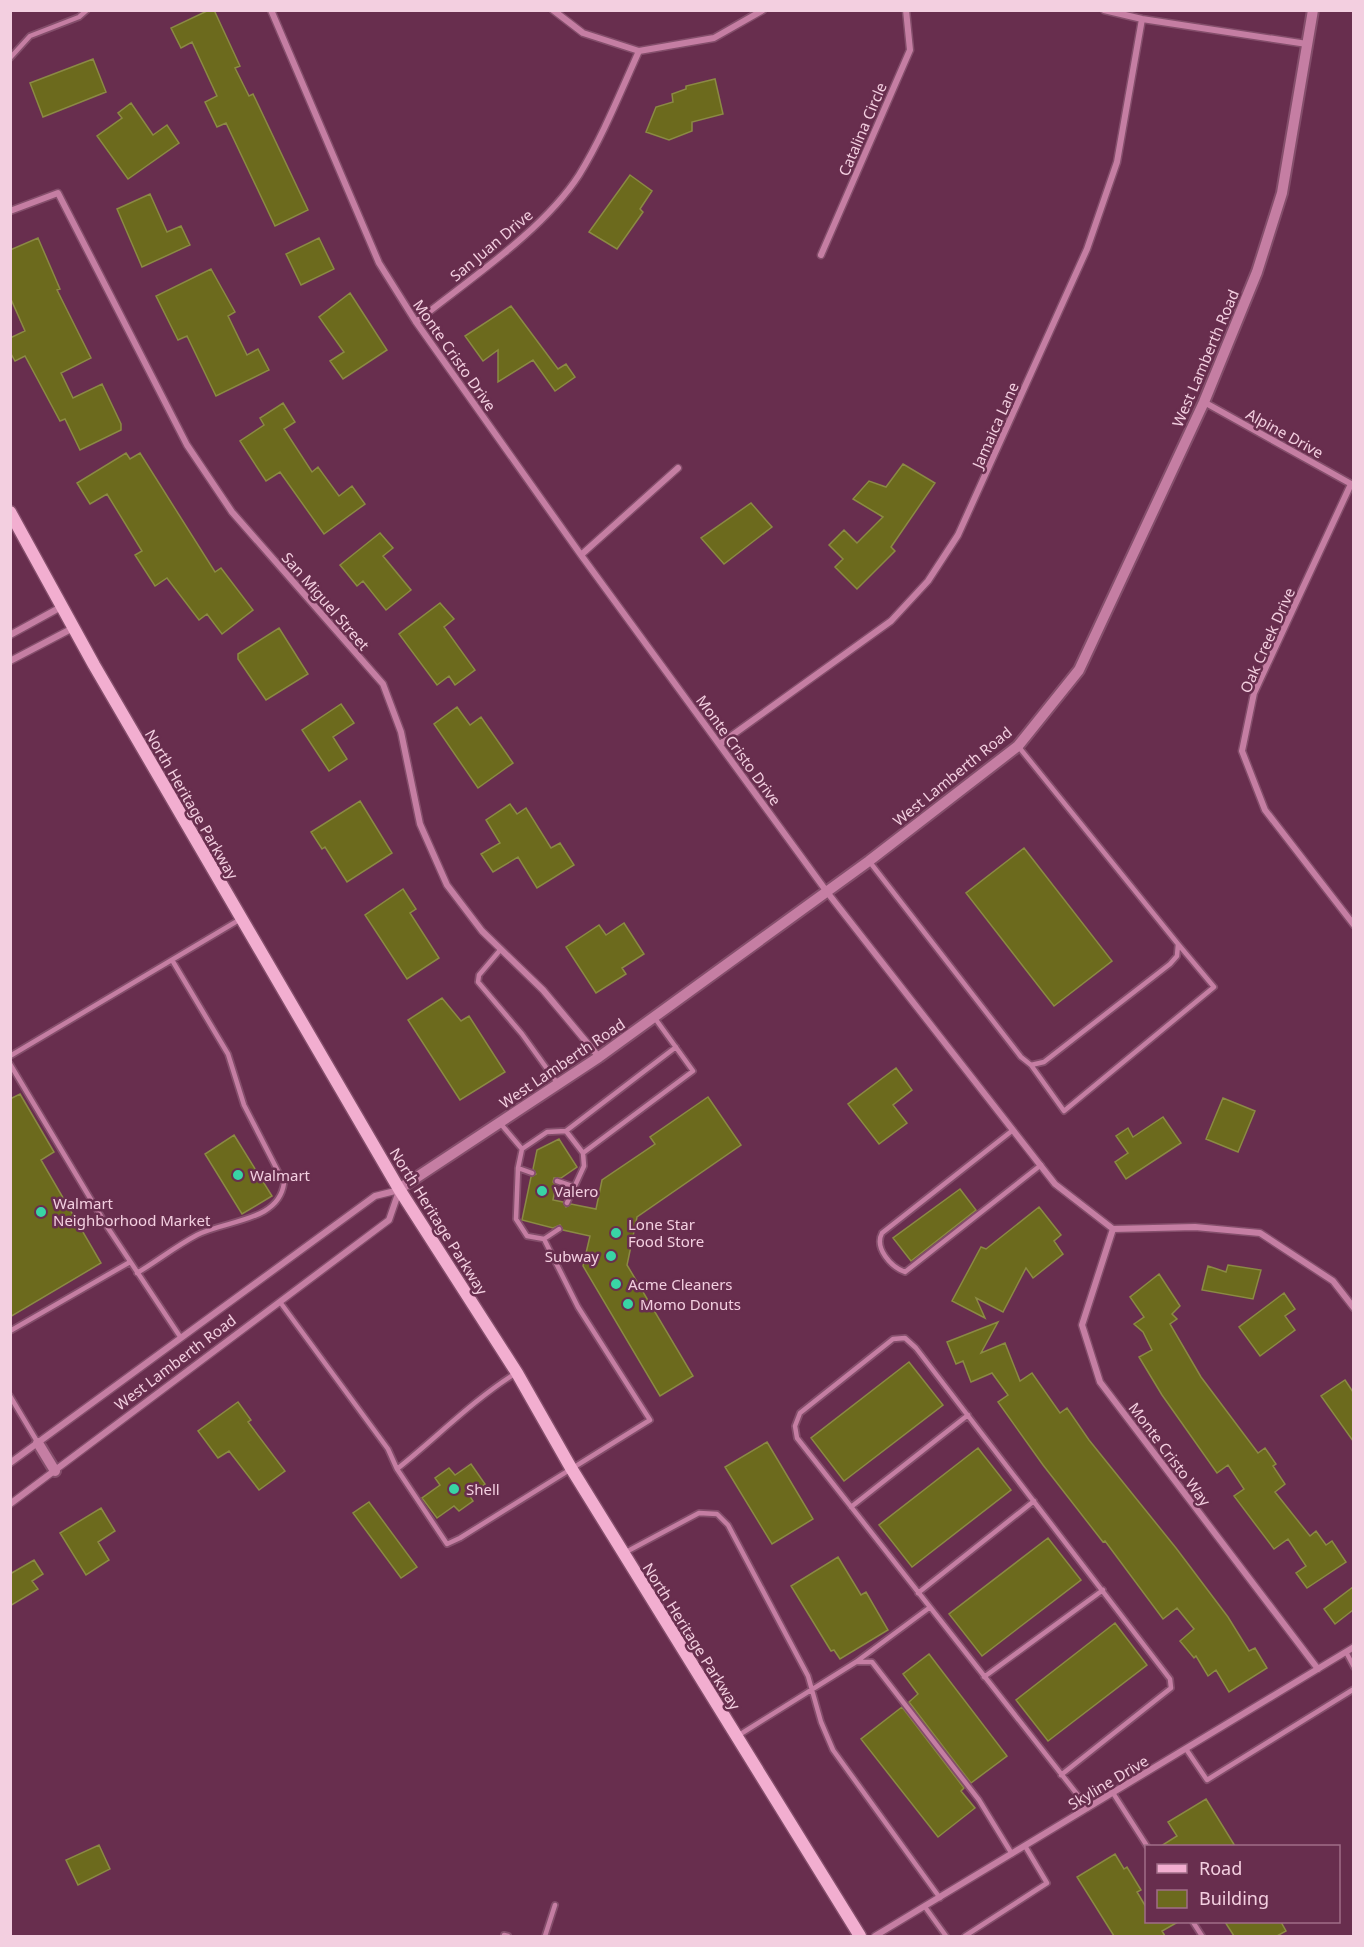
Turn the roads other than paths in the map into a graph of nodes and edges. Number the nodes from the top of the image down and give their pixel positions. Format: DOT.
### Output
graph roads {
  1 [pos="87,10"];
  2 [pos="271,10"];
  3 [pos="553,10"];
  4 [pos="763,10"];
  5 [pos="906,10"];
  6 [pos="1104,10"];
  7 [pos="1313,10"];
  8 [pos="1142,19"];
  9 [pos="1307,44"];
  10 [pos="639,51"];
  11 [pos="10,58"];
  12 [pos="10,211"];
  13 [pos="821,255"];
  14 [pos="416,322"];
  15 [pos="1204,402"];
  16 [pos="678,468"];
  17 [pos="1352,485"];
  18 [pos="10,512"];
  19 [pos="581,555"];
  20 [pos="62,607"];
  21 [pos="73,628"];
  22 [pos="10,635"];
  23 [pos="10,662"];
  24 [pos="720,744"];
  25 [pos="1018,746"];
  26 [pos="869,861"];
  27 [pos="827,892"];
  28 [pos="242,918"];
  29 [pos="1353,925"];
  30 [pos="1178,944"];
  31 [pos="501,949"];
  32 [pos="172,960"];
  33 [pos="654,1017"];
  34 [pos="676,1047"];
  35 [pos="10,1056"];
  36 [pos="599,1057"];
  37 [pos="10,1064"];
  38 [pos="1031,1065"];
  39 [pos="558,1084"];
  40 [pos="500,1123"];
  41 [pos="1013,1130"];
  42 [pos="566,1131"];
  43 [pos="522,1149"];
  44 [pos="583,1154"];
  45 [pos="1041,1166"];
  46 [pos="518,1168"];
  47 [pos="532,1173"];
  48 [pos="557,1181"];
  49 [pos="572,1186"];
  50 [pos="399,1189"];
  51 [pos="567,1203"];
  52 [pos="516,1207"];
  53 [pos="524,1209"];
  54 [pos="559,1229"];
  55 [pos="1113,1229"];
  56 [pos="544,1239"];
  57 [pos="130,1262"];
  58 [pos="137,1273"];
  59 [pos="280,1302"];
  60 [pos="1353,1308"];
  61 [pos="10,1331"];
  62 [pos="181,1338"];
  63 [pos="517,1372"];
  64 [pos="10,1396"];
  65 [pos="968,1415"];
  66 [pos="38,1443"];
  67 [pos="10,1463"];
  68 [pos="571,1468"];
  69 [pos="398,1469"];
  70 [pos="55,1471"];
  71 [pos="1034,1501"];
  72 [pos="10,1504"];
  73 [pos="851,1506"];
  74 [pos="624,1553"];
  75 [pos="1103,1590"];
  76 [pos="918,1593"];
  77 [pos="929,1608"];
  78 [pos="1353,1647"];
  79 [pos="1346,1652"];
  80 [pos="856,1662"];
  81 [pos="1353,1667"];
  82 [pos="1318,1669"];
  83 [pos="984,1677"];
  84 [pos="1353,1689"];
  85 [pos="812,1692"];
  86 [pos="737,1737"];
  87 [pos="1186,1749"];
  88 [pos="1062,1775"];
  89 [pos="1113,1793"];
  90 [pos="1088,1808"];
  91 [pos="1146,1845"];
  92 [pos="1025,1846"];
  93 [pos="1012,1854"];
  94 [pos="940,1898"];
  95 [pos="555,1905"];
  96 [pos="925,1906"];
  97 [pos="1193,1923"];
  98 [pos="545,1936"];
  99 [pos="860,1936"];
  100 [pos="875,1936"];
  101 [pos="946,1936"];
  102 [pos="965,1936"];
  103 [pos="1202,1936"];
  1 -- 11 [label="lane"];
  2 -- 14 [label="street, Monte Cristo Drive"];
  3 -- 10 [label="street"];
  4 -- 10 [label="street"];
  5 -- 13 [label="street, Catalina Circle"];
  6 -- 8 [label="street"];
  7 -- 9 [label="street, West Lamberth Road"];
  8 -- 9 [label="street"];
  8 -- 24 [label="street, Jamaica Lane"];
  9 -- 15 [label="street, West Lamberth Road"];
  10 -- 14 [label="street, San Juan Drive"];
  12 -- 31 [label="street, San Miguel Street"];
  14 -- 19 [label="street, Monte Cristo Drive"];
  15 -- 17 [label="street, Alpine Drive"];
  15 -- 25 [label="street, West Lamberth Road"];
  16 -- 19 [label="street"];
  17 -- 29 [label="street, Oak Creek Drive"];
  18 -- 20 [label="main road, North Heritage Parkway"];
  19 -- 24 [label="street, Monte Cristo Drive"];
  20 -- 21 [label="main road, North Heritage Parkway"];
  20 -- 22 [label="street"];
  21 -- 23 [label="street"];
  21 -- 28 [label="main road, North Heritage Parkway"];
  24 -- 27 [label="street, Monte Cristo Drive"];
  25 -- 26 [label="street, West Lamberth Road"];
  25 -- 30 [label="lane"];
  26 -- 27 [label="street, West Lamberth Road"];
  26 -- 38 [label="lane"];
  27 -- 33 [label="street, West Lamberth Road"];
  27 -- 41 [label="street, Monte Cristo Drive"];
  28 -- 32 [label="lane"];
  28 -- 50 [label="main road, North Heritage Parkway"];
  30 -- 38 [label="lane"];
  30 -- 38 [label="lane"];
  31 -- 36 [label="street, San Miguel Street"];
  31 -- 39 [label="lane"];
  32 -- 35 [label="lane"];
  32 -- 58 [label="lane"];
  33 -- 34 [label="lane"];
  33 -- 36 [label="street, West Lamberth Road"];
  34 -- 42 [label="lane"];
  34 -- 44 [label="lane"];
  36 -- 39 [label="street, West Lamberth Road"];
  37 -- 57 [label="lane"];
  39 -- 40 [label="street, West Lamberth Road"];
  40 -- 43 [label="lane"];
  40 -- 50 [label="street, West Lamberth Road"];
  41 -- 45 [label="street, Monte Cristo Drive"];
  41 -- 45 [label="lane"];
  42 -- 43 [label="lane"];
  42 -- 44 [label="lane"];
  43 -- 46 [label="lane"];
  44 -- 49 [label="lane"];
  45 -- 55 [label="street, Monte Cristo Drive"];
  46 -- 47 [label="lane"];
  46 -- 52 [label="lane"];
  48 -- 49 [label="lane"];
  49 -- 51 [label="lane"];
  50 -- 59 [label="street, West Lamberth Road"];
  50 -- 62 [label="street, West Lamberth Road"];
  50 -- 63 [label="main road, North Heritage Parkway"];
  52 -- 53 [label="lane"];
  52 -- 56 [label="lane"];
  54 -- 56 [label="lane"];
  55 -- 60 [label="street"];
  55 -- 82 [label="street, Monte Cristo Way"];
  56 -- 68 [label="lane"];
  57 -- 58 [label="lane"];
  57 -- 61 [label="lane"];
  58 -- 62 [label="lane"];
  59 -- 69 [label="lane"];
  59 -- 70 [label="street, West Lamberth Road"];
  62 -- 66 [label="street, West Lamberth Road"];
  63 -- 68 [label="main road, North Heritage Parkway"];
  63 -- 69 [label="lane"];
  64 -- 66 [label="lane"];
  65 -- 71 [label="lane"];
  65 -- 73 [label="lane"];
  65 -- 73 [label="lane"];
  66 -- 67 [label="street, West Lamberth Road"];
  66 -- 70 [label="street"];
  68 -- 69 [label="lane"];
  68 -- 74 [label="main road, North Heritage Parkway"];
  70 -- 72 [label="street, West Lamberth Road"];
  71 -- 75 [label="lane"];
  71 -- 76 [label="lane"];
  73 -- 76 [label="lane"];
  74 -- 85 [label="lane"];
  74 -- 86 [label="main road, North Heritage Parkway"];
  75 -- 83 [label="lane"];
  75 -- 88 [label="lane"];
  76 -- 77 [label="lane"];
  77 -- 80 [label="lane"];
  77 -- 83 [label="lane"];
  78 -- 79 [label="street, Skyline Drive"];
  79 -- 81 [label="lane"];
  79 -- 82 [label="street, Skyline Drive"];
  80 -- 85 [label="lane"];
  80 -- 93 [label="lane"];
  82 -- 87 [label="street, Skyline Drive"];
  83 -- 88 [label="lane"];
  84 -- 87 [label="lane"];
  85 -- 86 [label="lane"];
  85 -- 94 [label="lane"];
  86 -- 99 [label="main road, North Heritage Parkway"];
  87 -- 89 [label="street, Skyline Drive"];
  88 -- 90 [label="lane"];
  89 -- 90 [label="street, Skyline Drive"];
  89 -- 91 [label="lane"];
  90 -- 92 [label="street, Skyline Drive"];
  92 -- 93 [label="street, Skyline Drive"];
  92 -- 102 [label="lane"];
  93 -- 94 [label="street, Skyline Drive"];
  94 -- 96 [label="street, Skyline Drive"];
  95 -- 98 [label="lane"];
  96 -- 100 [label="street, Skyline Drive"];
  96 -- 101 [label="lane"];
  97 -- 103 [label="lane"];
}
